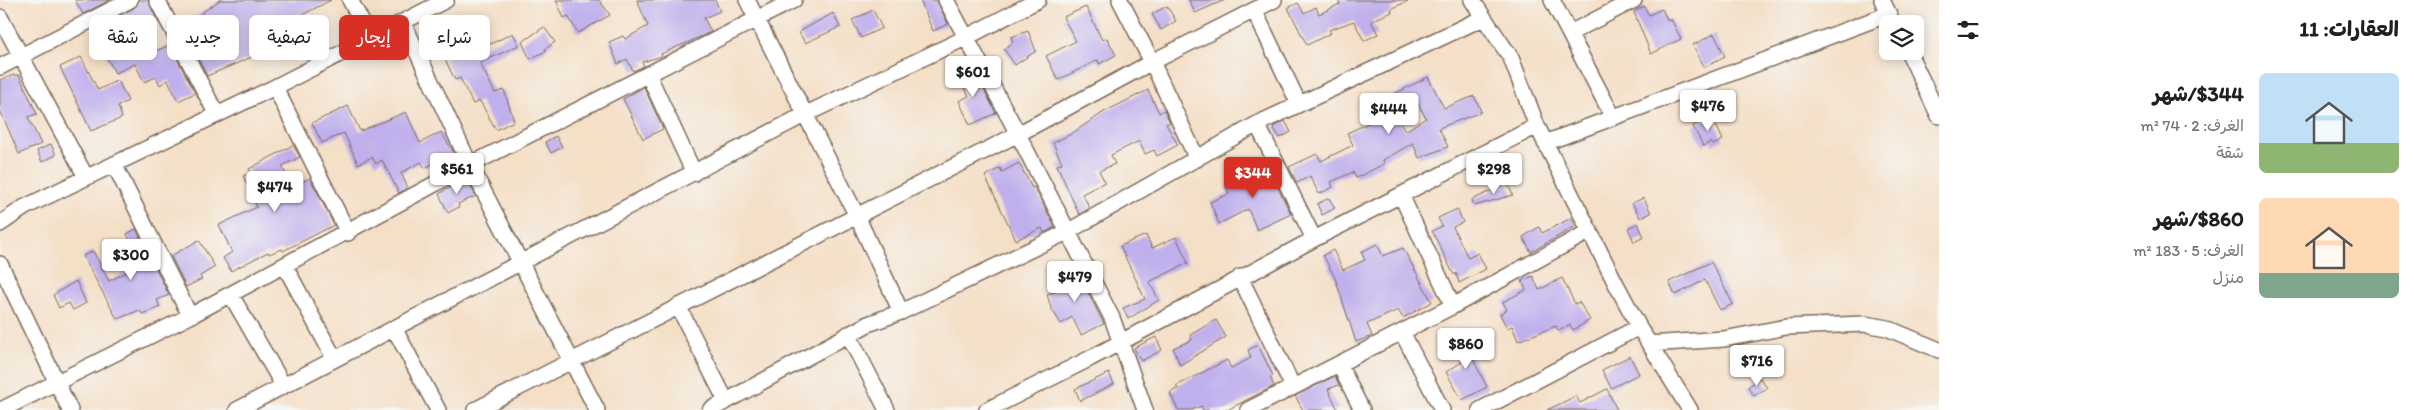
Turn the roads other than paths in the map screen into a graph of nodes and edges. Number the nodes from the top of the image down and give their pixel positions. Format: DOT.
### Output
graph roads {
  1 [pos="130,0"];
  2 [pos="157,0"];
  3 [pos="350,0"];
  4 [pos="446,0"];
  5 [pos="747,0"];
  6 [pos="794,0"];
  7 [pos="946,0"];
  8 [pos="1038,0"];
  9 [pos="1120,0"];
  10 [pos="1274,0"];
  11 [pos="1472,0"];
  12 [pos="1552,0"];
  13 [pos="1634,0"];
  14 [pos="1882,0"];
  15 [pos="1254,10"];
  16 [pos="358,15"];
  17 [pos="1889,15"];
  18 [pos="0,17"];
  19 [pos="1483,18"];
  20 [pos="409,19"];
  21 [pos="757,19"];
  22 [pos="1879,23"];
  23 [pos="1570,33"];
  24 [pos="409,35"];
  25 [pos="965,38"];
  26 [pos="339,55"];
  27 [pos="20,57"];
  28 [pos="1912,60"];
  29 [pos="1152,62"];
  30 [pos="0,67"];
  31 [pos="648,74"];
  32 [pos="275,87"];
  33 [pos="1299,104"];
  34 [pos="217,115"];
  35 [pos="804,115"];
  36 [pos="1939,116"];
  37 [pos="1613,117"];
  38 [pos="1257,124"];
  39 [pos="1537,126"];
  40 [pos="1018,134"];
  41 [pos="1546,143"];
  42 [pos="1197,159"];
  43 [pos="114,164"];
  44 [pos="470,164"];
  45 [pos="694,173"];
  46 [pos="86,177"];
  47 [pos="1401,195"];
  48 [pos="857,216"];
  49 [pos="0,224"];
  50 [pos="1590,231"];
  51 [pos="1067,232"];
  52 [pos="348,233"];
  53 [pos="1314,239"];
  54 [pos="522,262"];
  55 [pos="285,266"];
  56 [pos="1,273"];
  57 [pos="1240,278"];
  58 [pos="231,295"];
  59 [pos="678,306"];
  60 [pos="1454,306"];
  61 [pos="901,312"];
  62 [pos="190,316"];
  63 [pos="1639,327"];
  64 [pos="394,328"];
  65 [pos="1402,332"];
  66 [pos="848,334"];
  67 [pos="1121,341"];
  68 [pos="1649,344"];
  69 [pos="1939,350"];
  70 [pos="334,358"];
  71 [pos="572,361"];
  72 [pos="1338,364"];
  73 [pos="55,383"];
  74 [pos="283,385"];
  75 [pos="1294,387"];
  76 [pos="726,401"];
  77 [pos="1498,406"];
  78 [pos="1,410"];
  79 [pos="70,410"];
  80 [pos="238,410"];
  81 [pos="438,410"];
  82 [pos="475,410"];
  83 [pos="597,410"];
  84 [pos="710,410"];
  85 [pos="887,410"];
  86 [pos="987,410"];
  87 [pos="1145,410"];
  88 [pos="1248,410"];
  89 [pos="1362,410"];
  90 [pos="1442,410"];
  91 [pos="1480,410"];
  92 [pos="1690,410"];
  1 -- 27 [label="street"];
  2 -- 34 [label="street"];
  3 -- 16 [label="street"];
  4 -- 20 [label="street"];
  5 -- 21 [label="street"];
  6 -- 21 [label="street"];
  7 -- 25 [label="street"];
  8 -- 25 [label="street"];
  9 -- 29 [label="street"];
  10 -- 15 [label="street"];
  11 -- 19 [label="street"];
  12 -- 23 [label="street"];
  13 -- 23 [label="street"];
  14 -- 17 [label="street"];
  15 -- 29 [label="street"];
  15 -- 33 [label="street"];
  18 -- 27 [label="street"];
  19 -- 33 [label="street"];
  19 -- 39 [label="street"];
  21 -- 31 [label="street"];
  21 -- 35 [label="street"];
  22 -- 37 [label="street"];
  23 -- 37 [label="street"];
  24 -- 44 [label="street"];
  25 -- 35 [label="street"];
  25 -- 40 [label="street"];
  26 -- 32 [label="street"];
  27 -- 30 [label="street"];
  27 -- 46 [label="street"];
  28 -- 36 [label="street"];
  29 -- 40 [label="street"];
  29 -- 42 [label="street"];
  31 -- 44 [label="street"];
  31 -- 45 [label="street"];
  32 -- 34 [label="street"];
  32 -- 52 [label="street"];
  33 -- 38 [label="street"];
  34 -- 43 [label="street"];
  35 -- 45 [label="street"];
  35 -- 48 [label="street"];
  37 -- 41 [label="street"];
  38 -- 42 [label="street"];
  38 -- 53 [label="street"];
  39 -- 41 [label="street"];
  39 -- 47 [label="street"];
  40 -- 48 [label="street"];
  40 -- 51 [label="street"];
  41 -- 50 [label="street"];
  42 -- 51 [label="street"];
  43 -- 46 [label="street"];
  43 -- 62 [label="street"];
  44 -- 52 [label="street"];
  44 -- 54 [label="street"];
  45 -- 54 [label="street"];
  46 -- 49 [label="street"];
  47 -- 53 [label="street"];
  47 -- 60 [label="street"];
  48 -- 59 [label="street"];
  48 -- 61 [label="street"];
  50 -- 60 [label="street"];
  50 -- 63 [label="street"];
  51 -- 61 [label="street"];
  51 -- 67 [label="street"];
  52 -- 55 [label="street"];
  53 -- 57 [label="street"];
  54 -- 64 [label="street"];
  54 -- 71 [label="street"];
  55 -- 58 [label="street"];
  55 -- 70 [label="street"];
  56 -- 73 [label="street"];
  57 -- 67 [label="street"];
  57 -- 75 [label="street"];
  58 -- 62 [label="street"];
  58 -- 74 [label="street"];
  59 -- 71 [label="street"];
  59 -- 76 [label="street"];
  60 -- 65 [label="street"];
  61 -- 66 [label="street"];
  62 -- 73 [label="street"];
  63 -- 68 [label="street"];
  63 -- 77 [label="street"];
  64 -- 70 [label="street"];
  64 -- 81 [label="street"];
  65 -- 72 [label="street"];
  65 -- 90 [label="street"];
  66 -- 76 [label="street"];
  66 -- 85 [label="street"];
  67 -- 86 [label="street"];
  67 -- 87 [label="street"];
  68 -- 69 [label="street"];
  68 -- 92 [label="street"];
  70 -- 74 [label="street"];
  71 -- 82 [label="street"];
  71 -- 83 [label="street"];
  72 -- 75 [label="street"];
  72 -- 89 [label="street"];
  73 -- 78 [label="street"];
  73 -- 79 [label="street"];
  74 -- 80 [label="street"];
  75 -- 88 [label="street"];
  76 -- 84 [label="street"];
  77 -- 91 [label="street"];
}
